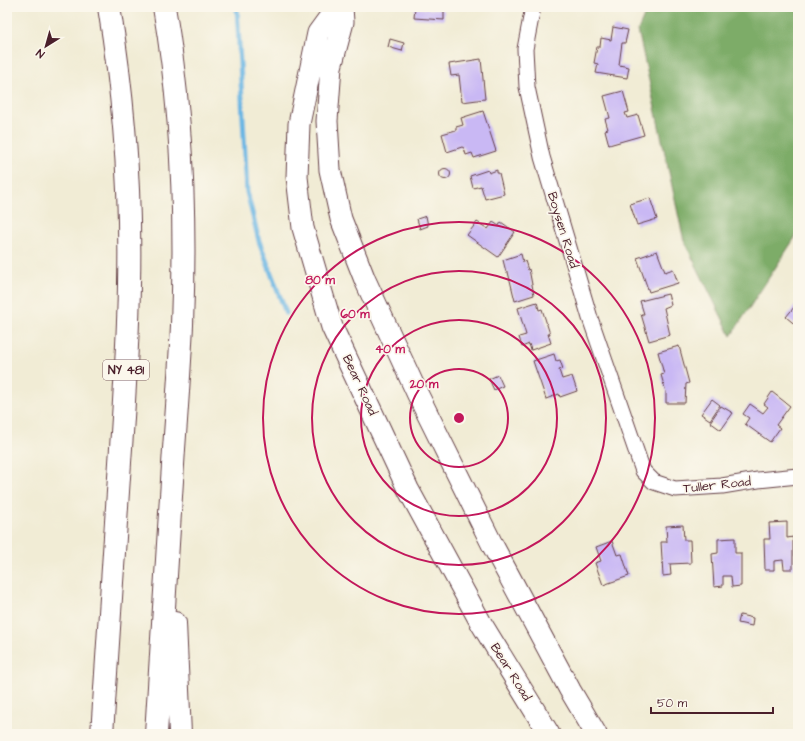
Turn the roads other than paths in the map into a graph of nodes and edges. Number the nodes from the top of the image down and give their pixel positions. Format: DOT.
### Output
graph roads {
  1 [pos="109,7"];
  2 [pos="164,7"];
  3 [pos="337,7"];
  4 [pos="342,7"];
  5 [pos="533,7"];
  6 [pos="634,447"];
  7 [pos="798,476"];
  8 [pos="171,503"];
  9 [pos="102,734"];
  10 [pos="156,734"];
  11 [pos="180,734"];
  12 [pos="549,734"];
  13 [pos="596,734"];
  1 -- 9 [label="highway, NY 481"];
  2 -- 8 [label="highway"];
  3 -- 12 [label="street, Bear Road"];
  4 -- 13 [label="street"];
  5 -- 6 [label="street, Boysen Road"];
  6 -- 7 [label="street, Tuller Road"];
  8 -- 10 [label="highway"];
  8 -- 11 [label="highway"];
}
